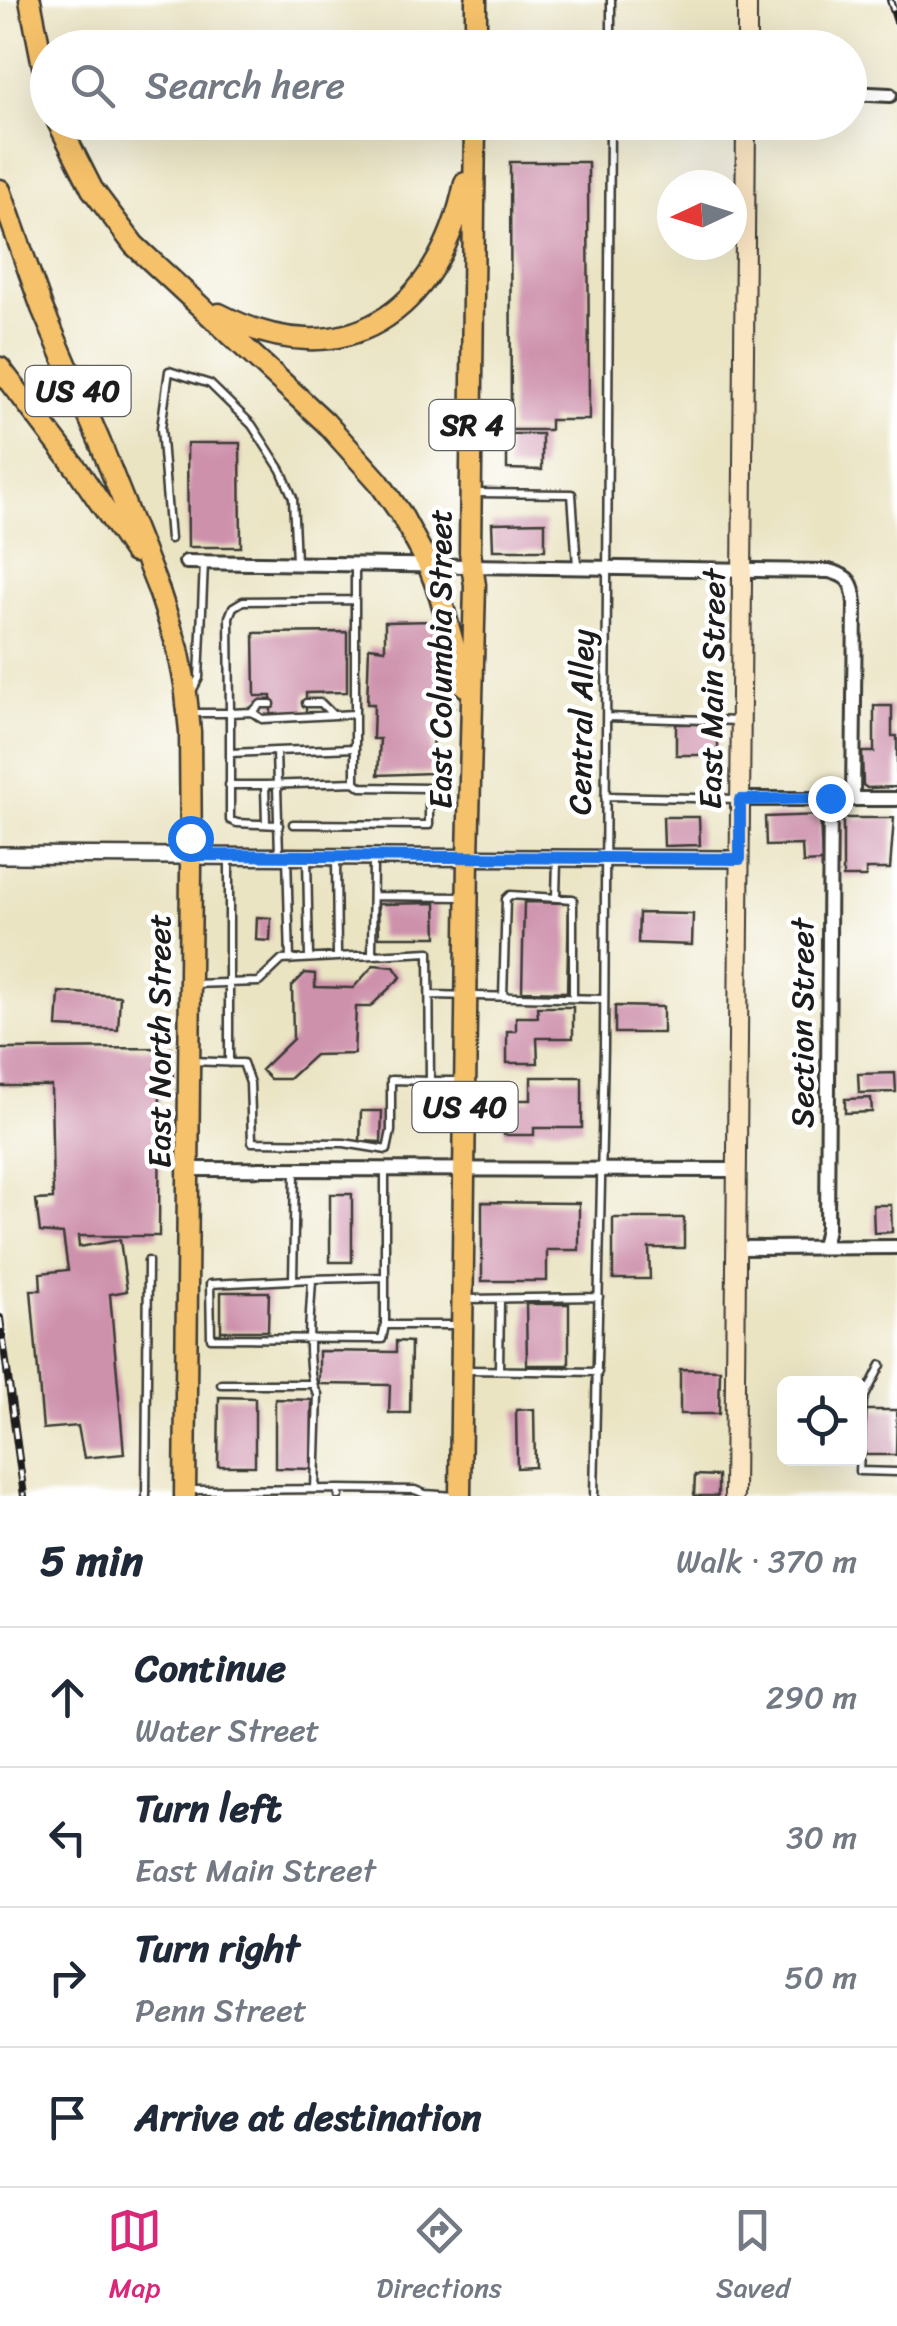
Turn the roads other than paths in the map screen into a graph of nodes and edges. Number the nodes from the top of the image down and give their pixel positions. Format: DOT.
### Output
graph roads {
  1 [pos="30,0"];
  2 [pos="476,0"];
  3 [pos="610,0"];
  4 [pos="747,0"];
  5 [pos="35,30"];
  6 [pos="476,30"];
  7 [pos="610,30"];
  8 [pos="747,30"];
  9 [pos="867,94"];
  10 [pos="890,95"];
  11 [pos="67,140"];
  12 [pos="473,140"];
  13 [pos="475,140"];
  14 [pos="610,140"];
  15 [pos="746,140"];
  16 [pos="0,190"];
  17 [pos="190,296"];
  18 [pos="0,368"];
  19 [pos="471,493"];
  20 [pos="170,539"];
  21 [pos="186,562"];
  22 [pos="204,562"];
  23 [pos="296,563"];
  24 [pos="355,563"];
  25 [pos="428,564"];
  26 [pos="471,564"];
  27 [pos="577,566"];
  28 [pos="606,566"];
  29 [pos="742,569"];
  30 [pos="159,592"];
  31 [pos="354,600"];
  32 [pos="306,703"];
  33 [pos="271,704"];
  34 [pos="188,706"];
  35 [pos="252,712"];
  36 [pos="230,713"];
  37 [pos="332,714"];
  38 [pos="354,714"];
  39 [pos="606,717"];
  40 [pos="472,718"];
  41 [pos="741,721"];
  42 [pos="355,748"];
  43 [pos="276,751"];
  44 [pos="230,753"];
  45 [pos="355,782"];
  46 [pos="265,784"];
  47 [pos="278,784"];
  48 [pos="229,785"];
  49 [pos="853,794"];
  50 [pos="605,796"];
  51 [pos="830,798"];
  52 [pos="740,800"];
  53 [pos="897,800"];
  54 [pos="266,824"];
  55 [pos="278,824"];
  56 [pos="292,824"];
  57 [pos="0,854"];
  58 [pos="191,855"];
  59 [pos="229,855"];
  60 [pos="283,856"];
  61 [pos="307,856"];
  62 [pos="336,856"];
  63 [pos="372,856"];
  64 [pos="468,857"];
  65 [pos="557,858"];
  66 [pos="604,858"];
  67 [pos="740,859"];
  68 [pos="374,896"];
  69 [pos="467,897"];
  70 [pos="556,897"];
  71 [pos="372,954"];
  72 [pos="337,955"];
  73 [pos="309,958"];
  74 [pos="290,960"];
  75 [pos="190,984"];
  76 [pos="230,985"];
  77 [pos="430,995"];
  78 [pos="466,996"];
  79 [pos="503,997"];
  80 [pos="573,998"];
  81 [pos="603,999"];
  82 [pos="189,1061"];
  83 [pos="229,1062"];
  84 [pos="430,1080"];
  85 [pos="466,1082"];
  86 [pos="188,1169"];
  87 [pos="295,1169"];
  88 [pos="385,1170"];
  89 [pos="465,1170"];
  90 [pos="600,1170"];
  91 [pos="738,1170"];
  92 [pos="897,1246"];
  93 [pos="823,1247"];
  94 [pos="737,1248"];
  95 [pos="148,1261"];
  96 [pos="385,1278"];
  97 [pos="312,1279"];
  98 [pos="293,1280"];
  99 [pos="187,1284"];
  100 [pos="210,1284"];
  101 [pos="599,1298"];
  102 [pos="462,1299"];
  103 [pos="500,1300"];
  104 [pos="385,1325"];
  105 [pos="461,1325"];
  106 [pos="186,1338"];
  107 [pos="211,1338"];
  108 [pos="311,1339"];
  109 [pos="881,1365"];
  110 [pos="460,1370"];
  111 [pos="499,1370"];
  112 [pos="598,1372"];
  113 [pos="221,1384"];
  114 [pos="310,1384"];
  115 [pos="897,1472"];
  116 [pos="315,1490"];
  117 [pos="185,1493"];
  118 [pos="339,1493"];
  119 [pos="425,1495"];
  120 [pos="146,1496"];
  121 [pos="460,1496"];
  122 [pos="594,1496"];
  123 [pos="734,1496"];
  1 -- 5 [label="main road"];
  2 -- 6 [label="main road"];
  3 -- 7 [label="lane"];
  4 -- 8 [label="main road"];
  9 -- 10 [label="street"];
  11 -- 17 [label="main road, US 40"];
  12 -- 17 [label="main road"];
  13 -- 19 [label="main road, East Columbia Street / SR 4"];
  14 -- 28 [label="lane, Central Alley"];
  15 -- 29 [label="main road, East Main Street"];
  16 -- 30 [label="main road, US 40"];
  17 -- 25 [label="main road, US 40"];
  18 -- 30 [label="main road"];
  19 -- 26 [label="main road, East Columbia Street / SR 4"];
  19 -- 27 [label="lane"];
  20 -- 23 [label="lane"];
  21 -- 22 [label="street"];
  22 -- 23 [label="street"];
  22 -- 34 [label="lane"];
  23 -- 24 [label="street"];
  24 -- 25 [label="street"];
  24 -- 31 [label="lane"];
  25 -- 26 [label="street"];
  25 -- 40 [label="main road, US 40"];
  26 -- 27 [label="street"];
  26 -- 40 [label="main road, East Columbia Street / SR 4"];
  27 -- 28 [label="street"];
  28 -- 29 [label="street"];
  28 -- 39 [label="lane, Central Alley"];
  29 -- 41 [label="main road, East Main Street"];
  29 -- 49 [label="street"];
  30 -- 34 [label="main road, East North Street / US 40"];
  31 -- 36 [label="lane"];
  31 -- 38 [label="lane"];
  32 -- 37 [label="lane"];
  33 -- 35 [label="lane"];
  34 -- 36 [label="lane"];
  34 -- 58 [label="main road, East North Street / US 40"];
  35 -- 36 [label="lane"];
  35 -- 37 [label="lane"];
  36 -- 44 [label="lane"];
  37 -- 38 [label="lane"];
  38 -- 42 [label="lane"];
  39 -- 41 [label="lane"];
  39 -- 50 [label="lane, Central Alley"];
  40 -- 64 [label="main road, East Columbia Street / US 40"];
  41 -- 52 [label="main road, East Main Street"];
  42 -- 43 [label="lane"];
  42 -- 45 [label="lane"];
  43 -- 44 [label="lane"];
  43 -- 47 [label="lane"];
  44 -- 48 [label="lane"];
  45 -- 47 [label="lane"];
  45 -- 56 [label="lane"];
  46 -- 47 [label="lane"];
  46 -- 48 [label="lane"];
  46 -- 54 [label="lane"];
  47 -- 55 [label="lane"];
  48 -- 54 [label="lane"];
  49 -- 51 [label="street"];
  49 -- 53 [label="street"];
  50 -- 52 [label="lane"];
  50 -- 66 [label="lane, Central Alley"];
  51 -- 52 [label="street"];
  51 -- 93 [label="street, Section Street"];
  52 -- 67 [label="main road, East Main Street"];
  54 -- 55 [label="lane"];
  55 -- 60 [label="lane"];
  57 -- 58 [label="street"];
  58 -- 59 [label="street"];
  58 -- 75 [label="main road, East North Street / US 40"];
  59 -- 60 [label="street"];
  59 -- 76 [label="lane"];
  60 -- 61 [label="street"];
  60 -- 74 [label="lane"];
  61 -- 62 [label="street"];
  61 -- 73 [label="lane"];
  62 -- 63 [label="street"];
  62 -- 72 [label="lane"];
  63 -- 64 [label="street"];
  63 -- 68 [label="lane"];
  64 -- 65 [label="street"];
  64 -- 69 [label="main road, East Columbia Street / US 40"];
  65 -- 66 [label="street"];
  65 -- 70 [label="lane"];
  66 -- 67 [label="street"];
  66 -- 81 [label="lane, Central Alley"];
  67 -- 91 [label="main road, East Main Street"];
  68 -- 69 [label="lane"];
  68 -- 71 [label="lane"];
  69 -- 78 [label="main road, East Columbia Street / US 40"];
  70 -- 79 [label="lane"];
  70 -- 80 [label="lane"];
  71 -- 72 [label="lane"];
  71 -- 77 [label="lane"];
  72 -- 73 [label="lane"];
  73 -- 74 [label="lane"];
  74 -- 76 [label="lane"];
  75 -- 76 [label="lane"];
  75 -- 82 [label="main road, East North Street / US 40"];
  76 -- 83 [label="lane"];
  77 -- 78 [label="lane"];
  77 -- 84 [label="lane"];
  78 -- 79 [label="lane"];
  78 -- 85 [label="main road, East Columbia Street / US 40"];
  79 -- 80 [label="lane"];
  80 -- 81 [label="lane"];
  81 -- 90 [label="lane, Central Alley"];
  82 -- 83 [label="lane"];
  82 -- 86 [label="main road, East North Street / US 40"];
  83 -- 84 [label="lane"];
  84 -- 85 [label="lane"];
  85 -- 89 [label="main road, East Columbia Street / US 40"];
  86 -- 87 [label="street"];
  86 -- 99 [label="main road, East North Street / US 40"];
  87 -- 88 [label="street"];
  87 -- 98 [label="lane"];
  88 -- 89 [label="street"];
  88 -- 96 [label="lane"];
  89 -- 90 [label="street"];
  89 -- 102 [label="main road, East Columbia Street / US 40"];
  90 -- 91 [label="street"];
  90 -- 101 [label="lane, Central Alley"];
  91 -- 94 [label="main road, East Main Street"];
  92 -- 93 [label="street"];
  93 -- 94 [label="street"];
  94 -- 123 [label="main road, East Main Street"];
  95 -- 120 [label="lane"];
  96 -- 97 [label="lane"];
  96 -- 104 [label="lane"];
  97 -- 98 [label="lane"];
  97 -- 108 [label="lane"];
  98 -- 100 [label="lane"];
  99 -- 100 [label="lane"];
  99 -- 106 [label="main road, East North Street / US 40"];
  100 -- 107 [label="lane"];
  101 -- 103 [label="lane"];
  101 -- 112 [label="lane, Central Alley"];
  102 -- 103 [label="lane"];
  102 -- 105 [label="main road, East Columbia Street / US 40"];
  103 -- 111 [label="lane"];
  104 -- 105 [label="lane"];
  104 -- 108 [label="lane"];
  105 -- 110 [label="main road, East Columbia Street / US 40"];
  106 -- 107 [label="lane"];
  106 -- 117 [label="main road, East North Street / US 40"];
  107 -- 108 [label="lane"];
  108 -- 114 [label="lane"];
  109 -- 115 [label="lane"];
  110 -- 111 [label="lane"];
  110 -- 121 [label="main road, East Columbia Street / US 40"];
  111 -- 112 [label="lane"];
  112 -- 122 [label="lane, Central Alley"];
  113 -- 114 [label="lane"];
  114 -- 116 [label="lane"];
  116 -- 117 [label="lane"];
  116 -- 118 [label="lane"];
  118 -- 119 [label="lane"];
  119 -- 121 [label="lane"];
}
